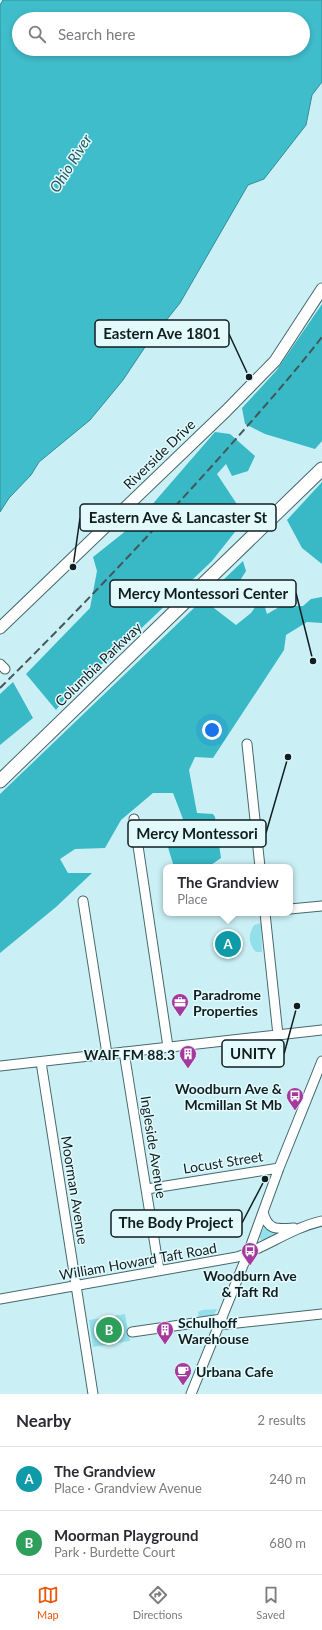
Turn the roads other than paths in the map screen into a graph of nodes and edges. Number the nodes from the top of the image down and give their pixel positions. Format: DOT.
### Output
graph roads {
  1 [pos="322,289"];
  2 [pos="322,469"];
  3 [pos="0,628"];
  4 [pos="247,744"];
  5 [pos="0,781"];
  6 [pos="134,820"];
  7 [pos="260,864"];
  8 [pos="83,901"];
  9 [pos="322,906"];
  10 [pos="293,909"];
  11 [pos="265,916"];
  12 [pos="322,1030"];
  13 [pos="278,1035"];
  14 [pos="168,1047"];
  15 [pos="124,1052"];
  16 [pos="107,1054"];
  17 [pos="322,1061"];
  18 [pos="41,1062"];
  19 [pos="0,1066"];
  20 [pos="279,1168"];
  21 [pos="147,1189"];
  22 [pos="263,1212"];
  23 [pos="322,1221"];
  24 [pos="297,1228"];
  25 [pos="248,1253"];
  26 [pos="159,1270"];
  27 [pos="76,1286"];
  28 [pos="0,1299"];
  29 [pos="322,1314"];
  30 [pos="220,1322"];
  31 [pos="132,1332"];
  32 [pos="93,1394"];
  33 [pos="191,1394"];
  1 -- 3 [label="main road, Riverside Drive"];
  2 -- 5 [label="highway, Columbia Parkway"];
  4 -- 7 [label="street"];
  6 -- 14 [label="street"];
  8 -- 16 [label="street"];
  9 -- 10 [label="street"];
  11 -- 13 [label="street"];
  12 -- 13 [label="street"];
  13 -- 14 [label="street"];
  14 -- 15 [label="street"];
  15 -- 16 [label="street"];
  15 -- 21 [label="street, Ingleside Avenue"];
  16 -- 18 [label="street"];
  17 -- 20 [label="street"];
  18 -- 19 [label="street"];
  18 -- 27 [label="street, Moorman Avenue"];
  20 -- 21 [label="street, Locust Street"];
  20 -- 22 [label="street"];
  21 -- 26 [label="street, Ingleside Avenue"];
  22 -- 24 [label="street"];
  22 -- 25 [label="street"];
  23 -- 24 [label="street, William Howard Taft Road"];
  24 -- 25 [label="street, William Howard Taft Road"];
  25 -- 26 [label="street, William Howard Taft Road"];
  25 -- 30 [label="street"];
  26 -- 27 [label="street, William Howard Taft Road"];
  27 -- 28 [label="street, William Howard Taft Road"];
  27 -- 32 [label="street, Moorman Avenue"];
  29 -- 30 [label="street"];
  30 -- 31 [label="street"];
  30 -- 33 [label="street"];
}
